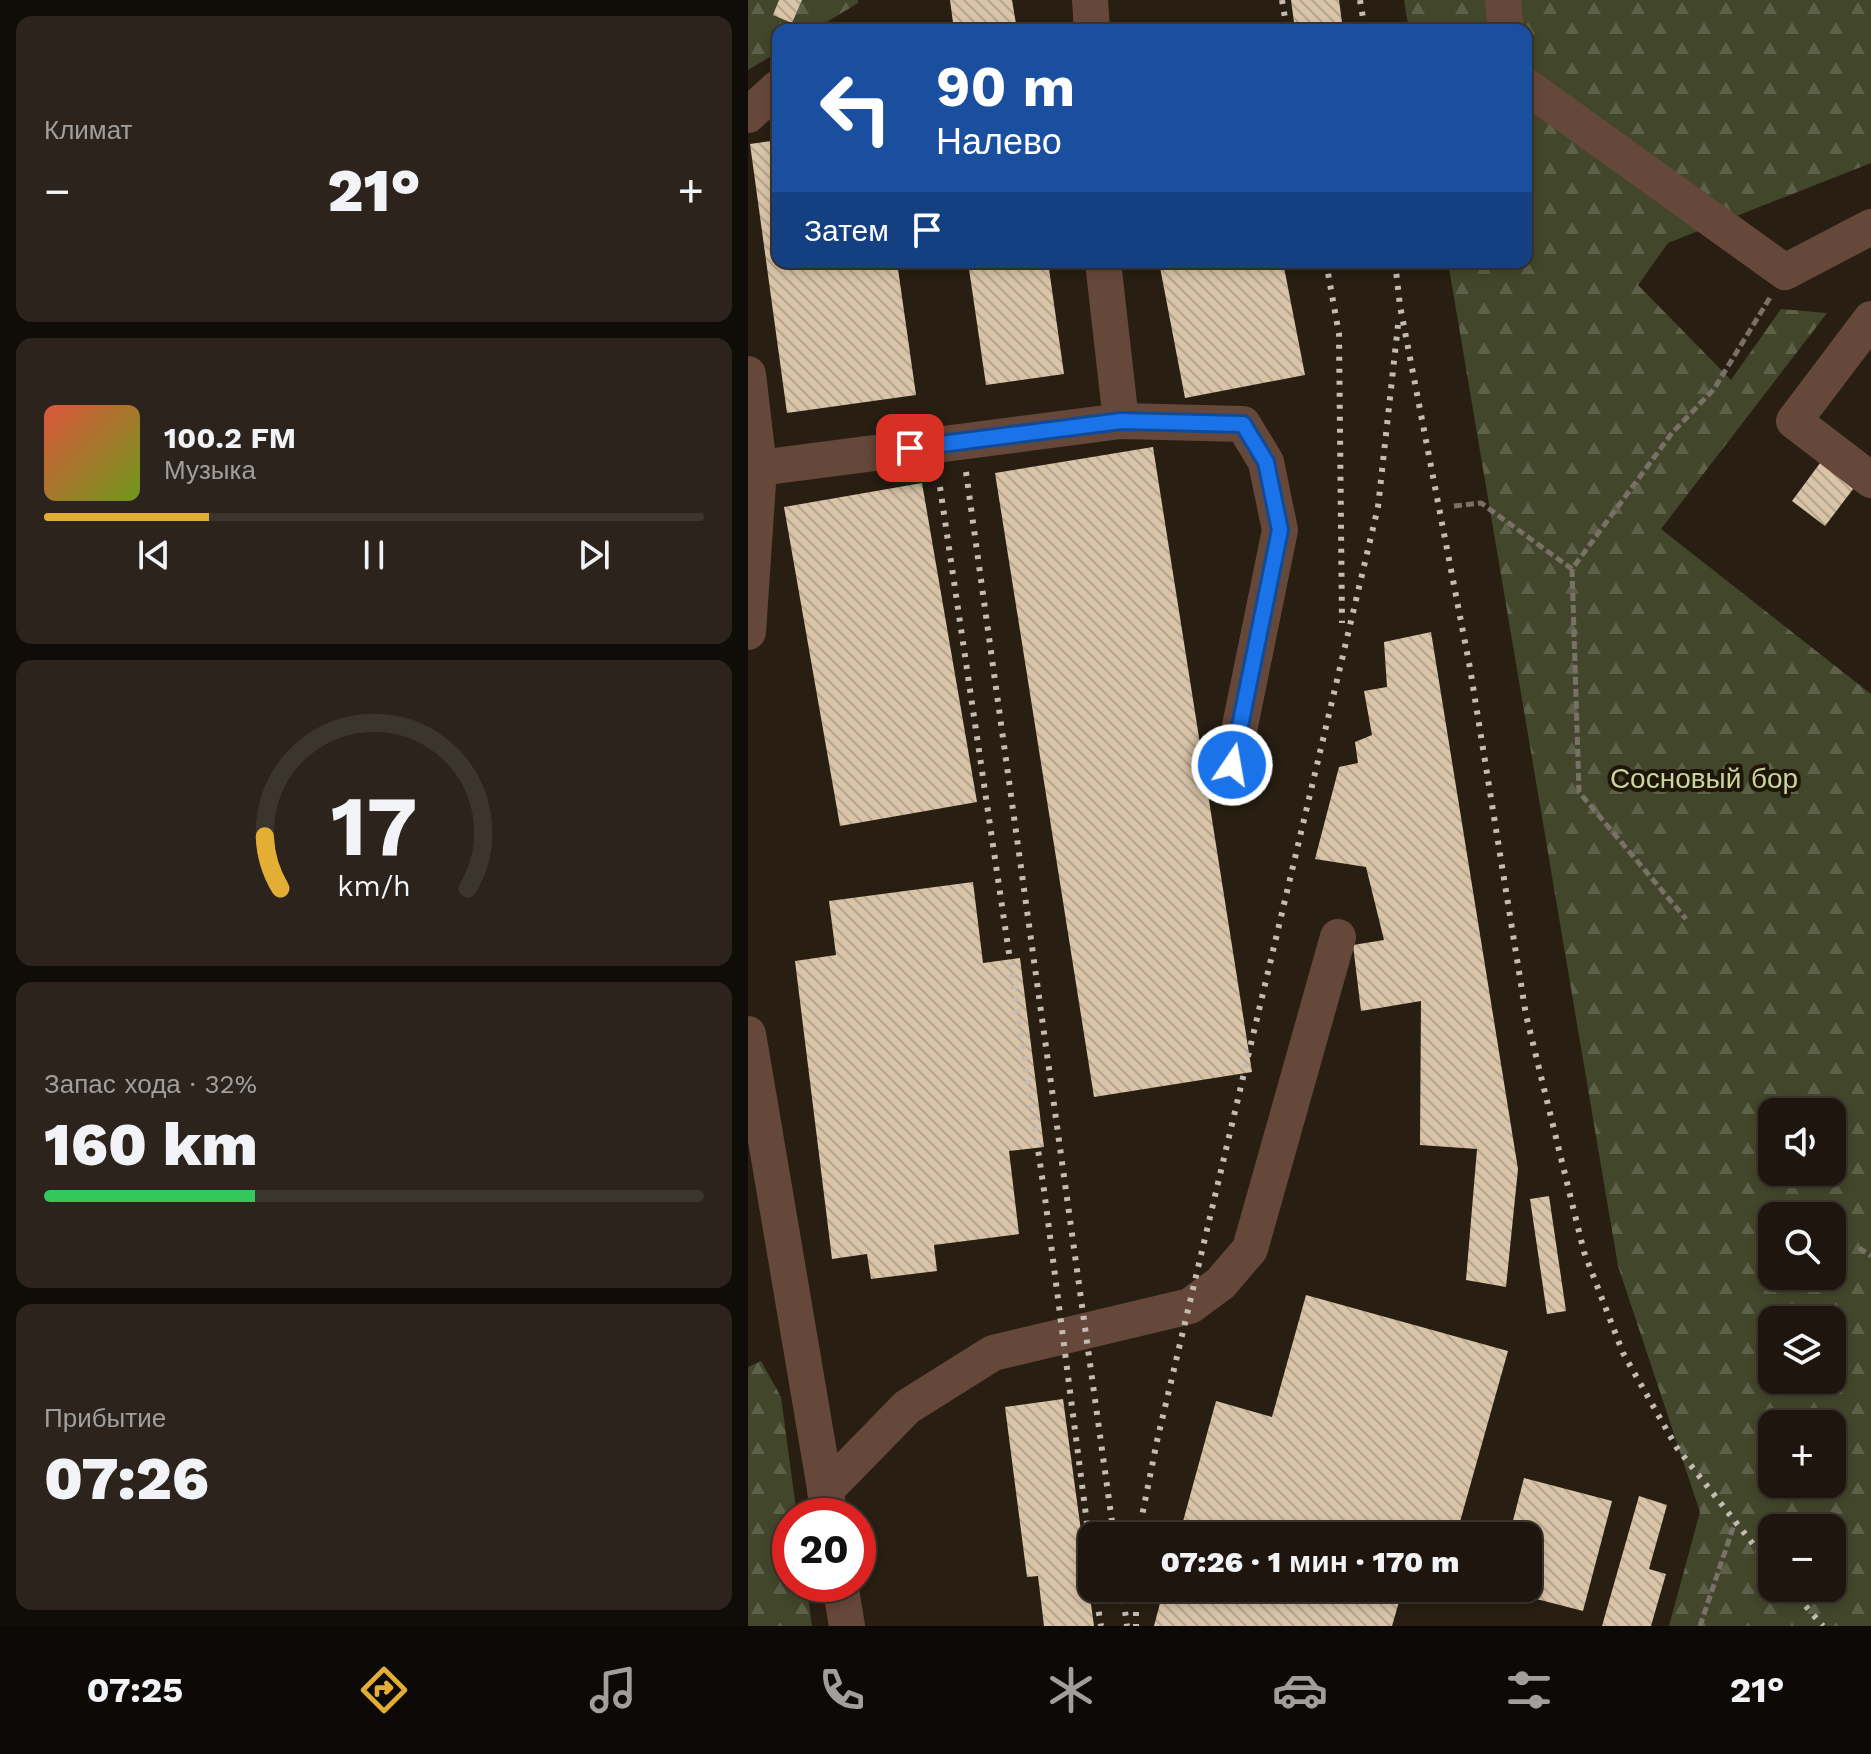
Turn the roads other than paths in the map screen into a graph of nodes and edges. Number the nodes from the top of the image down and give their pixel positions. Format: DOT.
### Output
graph roads {
  1 [pos="1090,0"];
  2 [pos="1503,0"];
  3 [pos="1092,24"];
  4 [pos="1505,24"];
  5 [pos="1532,90"];
  6 [pos="772,93"];
  7 [pos="748,115"];
  8 [pos="1871,227"];
  9 [pos="1104,268"];
  10 [pos="1871,319"];
  11 [pos="748,374"];
  12 [pos="1121,421"];
  13 [pos="759,468"];
  14 [pos="1871,480"];
  15 [pos="748,632"];
  16 [pos="1232,765"];
  17 [pos="1338,937"];
  18 [pos="748,1034"];
  19 [pos="826,1498"];
  20 [pos="832,1498"];
  21 [pos="843,1602"];
  22 [pos="847,1626"];
  1 -- 3 [label="lane"];
  2 -- 4 [label="lane"];
  5 -- 8 [label="lane"];
  6 -- 7 [label="lane"];
  9 -- 12 [label="lane"];
  10 -- 14 [label="lane"];
  11 -- 13 [label="lane"];
  12 -- 13 [label="lane"];
  12 -- 16 [label="lane"];
  13 -- 15 [label="lane"];
  17 -- 20 [label="lane"];
  18 -- 19 [label="lane"];
  21 -- 22 [label="lane"];
}
